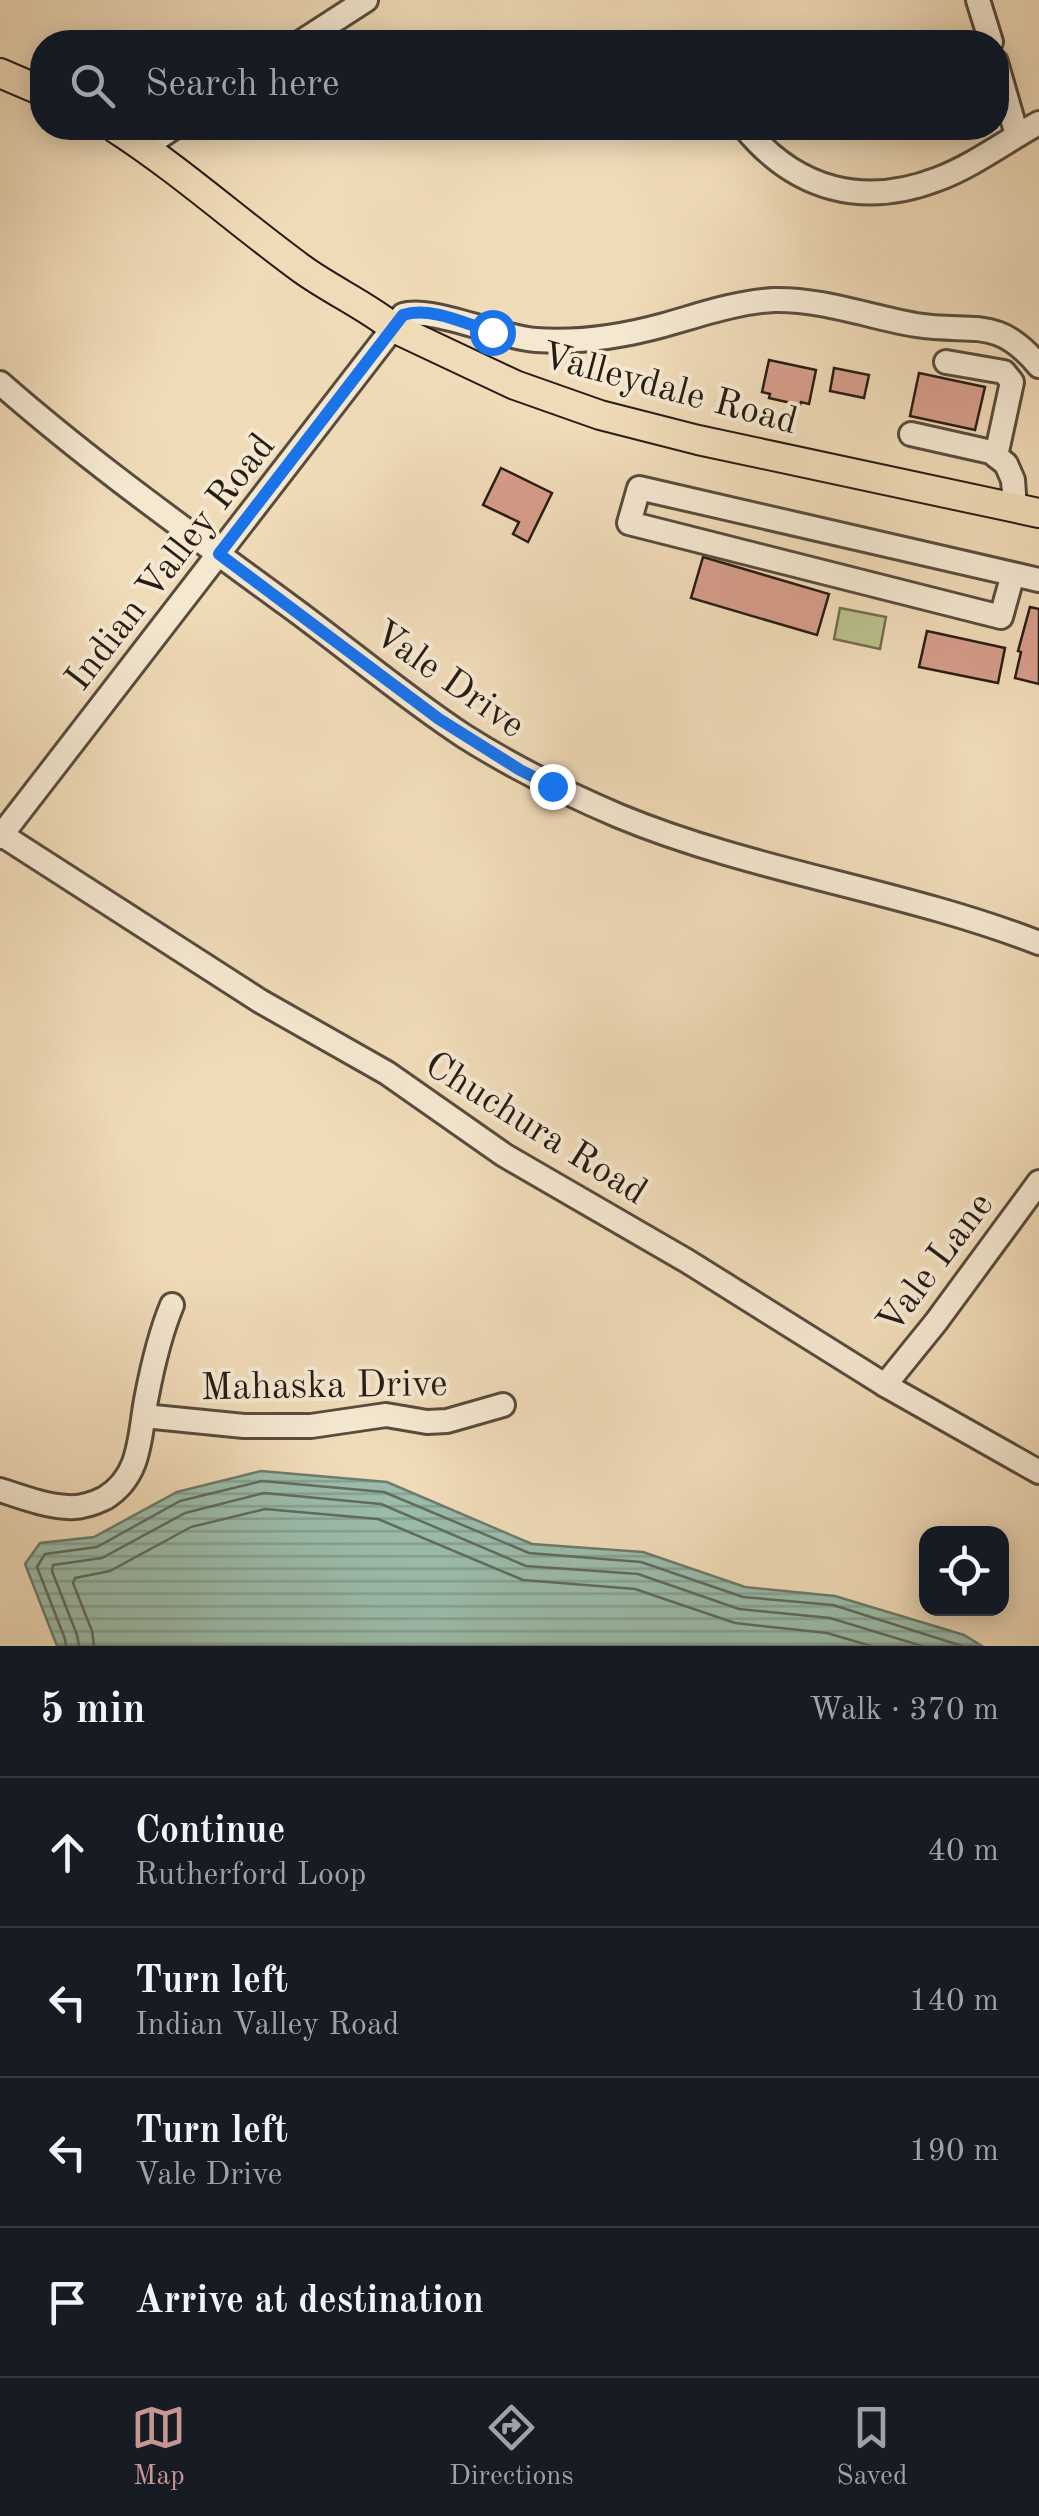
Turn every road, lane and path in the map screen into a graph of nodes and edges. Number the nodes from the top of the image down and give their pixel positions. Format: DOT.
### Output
graph roads {
  1 [pos="366,0"];
  2 [pos="978,0"];
  3 [pos="320,30"];
  4 [pos="987,30"];
  5 [pos="0,73"];
  6 [pos="30,86"];
  7 [pos="1009,108"];
  8 [pos="1039,122"];
  9 [pos="1017,136"];
  10 [pos="134,140"];
  11 [pos="155,140"];
  12 [pos="756,140"];
  13 [pos="145,147"];
  14 [pos="394,328"];
  15 [pos="946,362"];
  16 [pos="1039,366"];
  17 [pos="0,383"];
  18 [pos="910,434"];
  19 [pos="996,456"];
  20 [pos="1027,510"];
  21 [pos="219,554"];
  22 [pos="1013,574"];
  23 [pos="1039,580"];
  24 [pos="1,836"];
  25 [pos="1039,943"];
  26 [pos="1039,1182"];
  27 [pos="172,1305"];
  28 [pos="885,1385"];
  29 [pos="503,1405"];
  30 [pos="144,1416"];
  31 [pos="1039,1472"];
  32 [pos="0,1490"];
  1 -- 3 [label="street"];
  2 -- 4 [label="street"];
  5 -- 6 [label="main road"];
  7 -- 9 [label="street"];
  8 -- 9 [label="street"];
  9 -- 12 [label="street"];
  10 -- 13 [label="main road, Valleydale Road"];
  11 -- 13 [label="street"];
  13 -- 14 [label="main road, Valleydale Road"];
  14 -- 16 [label="street"];
  14 -- 20 [label="main road, Valleydale Road"];
  14 -- 21 [label="street, Indian Valley Road"];
  15 -- 19 [label="street"];
  17 -- 21 [label="street, Vale Drive"];
  18 -- 19 [label="street"];
  19 -- 20 [label="street"];
  21 -- 24 [label="street, Indian Valley Road"];
  21 -- 25 [label="street, Vale Drive"];
  22 -- 22 [label="street"];
  22 -- 23 [label="street"];
  24 -- 28 [label="street, Chuchura Road"];
  26 -- 28 [label="street, Vale Lane"];
  27 -- 30 [label="street, Mahaska Drive"];
  28 -- 31 [label="street, Chuchura Road"];
  29 -- 30 [label="street, Mahaska Drive"];
  30 -- 32 [label="street, Mahaska Drive"];
}
